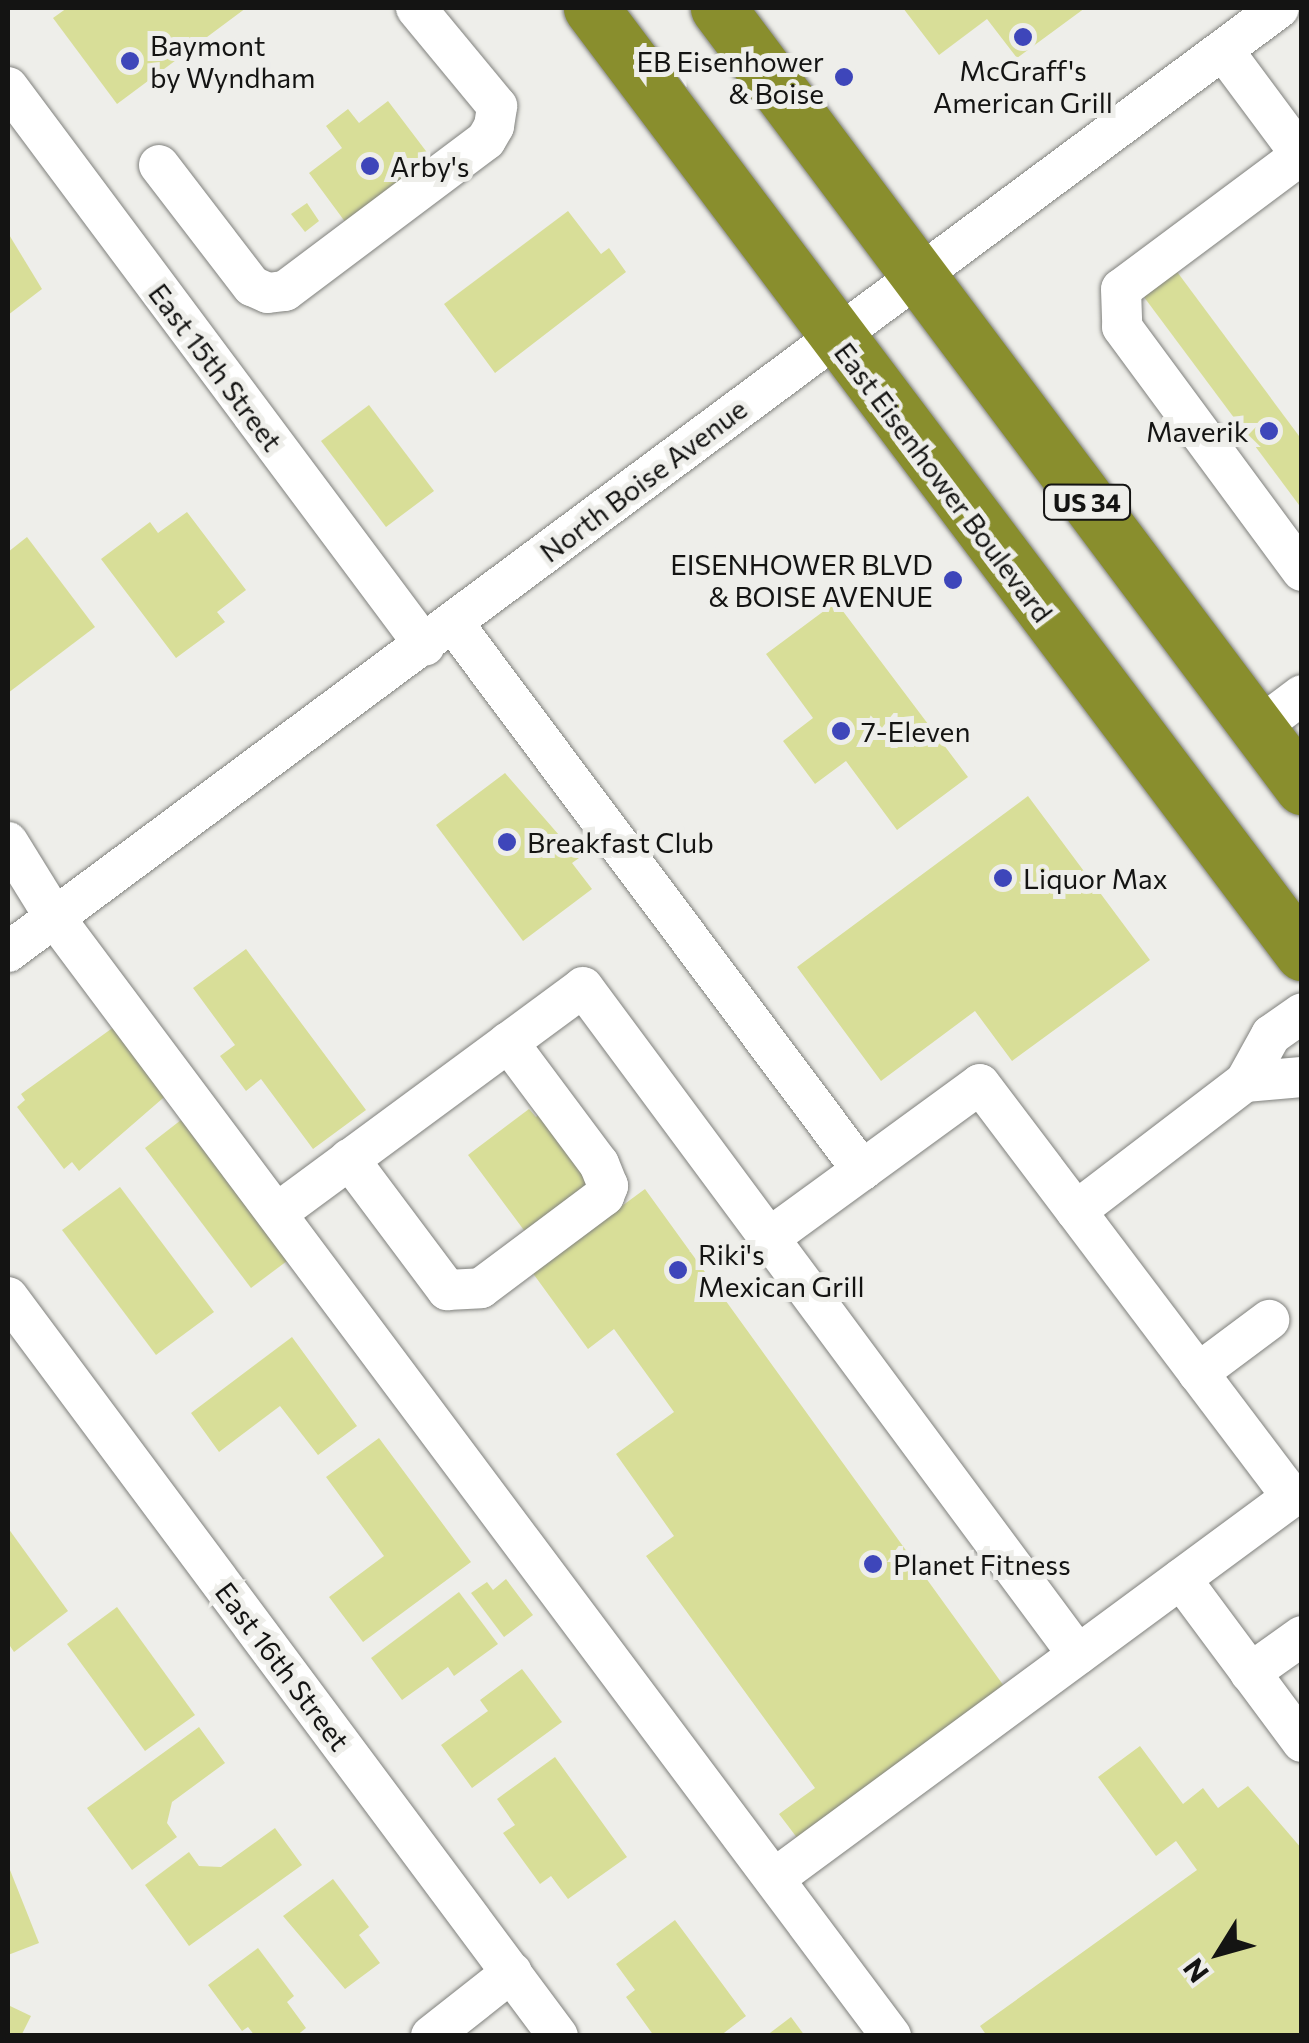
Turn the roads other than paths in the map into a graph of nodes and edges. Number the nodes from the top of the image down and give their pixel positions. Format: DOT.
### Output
graph roads {
  1 [pos="416,8"];
  2 [pos="591,8"];
  3 [pos="718,8"];
  4 [pos="1278,8"];
  5 [pos="1231,30"];
  6 [pos="8,88"];
  7 [pos="160,165"];
  8 [pos="917,276"];
  9 [pos="834,335"];
  10 [pos="1302,571"];
  11 [pos="440,635"];
  12 [pos="1302,695"];
  13 [pos="1257,729"];
  14 [pos="1302,788"];
  15 [pos="8,842"];
  16 [pos="55,918"];
  17 [pos="8,952"];
  18 [pos="1302,953"];
  19 [pos="1302,1013"];
  20 [pos="508,1042"];
  21 [pos="1302,1077"];
  22 [pos="1245,1082"];
  23 [pos="349,1160"];
  24 [pos="862,1170"];
  25 [pos="1076,1211"];
  26 [pos="276,1213"];
  27 [pos="769,1238"];
  28 [pos="8,1297"];
  29 [pos="1269,1320"];
  30 [pos="1198,1373"];
  31 [pos="1181,1579"];
  32 [pos="1302,1636"];
  33 [pos="1078,1655"];
  34 [pos="1250,1673"];
  35 [pos="1302,1742"];
  36 [pos="776,1878"];
  37 [pos="512,1972"];
  38 [pos="431,2036"];
  39 [pos="558,2036"];
  40 [pos="891,2036"];
  1 -- 7 [label="street"];
  2 -- 9 [label="highway, East Eisenhower Boulevard"];
  3 -- 8 [label="highway, US 34"];
  4 -- 5 [label="street, North Boise Avenue"];
  5 -- 8 [label="street, North Boise Avenue"];
  5 -- 10 [label="street"];
  6 -- 11 [label="street, East 15th Street"];
  8 -- 9 [label="street, North Boise Avenue"];
  8 -- 13 [label="highway, US 34"];
  9 -- 11 [label="street, North Boise Avenue"];
  9 -- 18 [label="highway, East Eisenhower Boulevard"];
  11 -- 16 [label="street, North Boise Avenue"];
  11 -- 24 [label="street, East 15th Street"];
  12 -- 13 [label="street"];
  13 -- 14 [label="highway, US 34"];
  15 -- 16 [label="street"];
  16 -- 17 [label="street, North Boise Avenue"];
  16 -- 26 [label="street"];
  19 -- 22 [label="street"];
  20 -- 23 [label="street"];
  20 -- 23 [label="street"];
  20 -- 27 [label="street"];
  21 -- 22 [label="street"];
  22 -- 25 [label="street"];
  23 -- 26 [label="street"];
  24 -- 25 [label="street"];
  24 -- 27 [label="street"];
  25 -- 30 [label="street"];
  26 -- 36 [label="street"];
  27 -- 33 [label="street"];
  28 -- 37 [label="street, East 16th Street"];
  29 -- 30 [label="street"];
  30 -- 31 [label="street"];
  31 -- 33 [label="street"];
  31 -- 34 [label="street"];
  32 -- 34 [label="street"];
  33 -- 36 [label="street"];
  34 -- 35 [label="street"];
  36 -- 40 [label="street"];
  37 -- 38 [label="street"];
  37 -- 39 [label="street, East 16th Street"];
}
